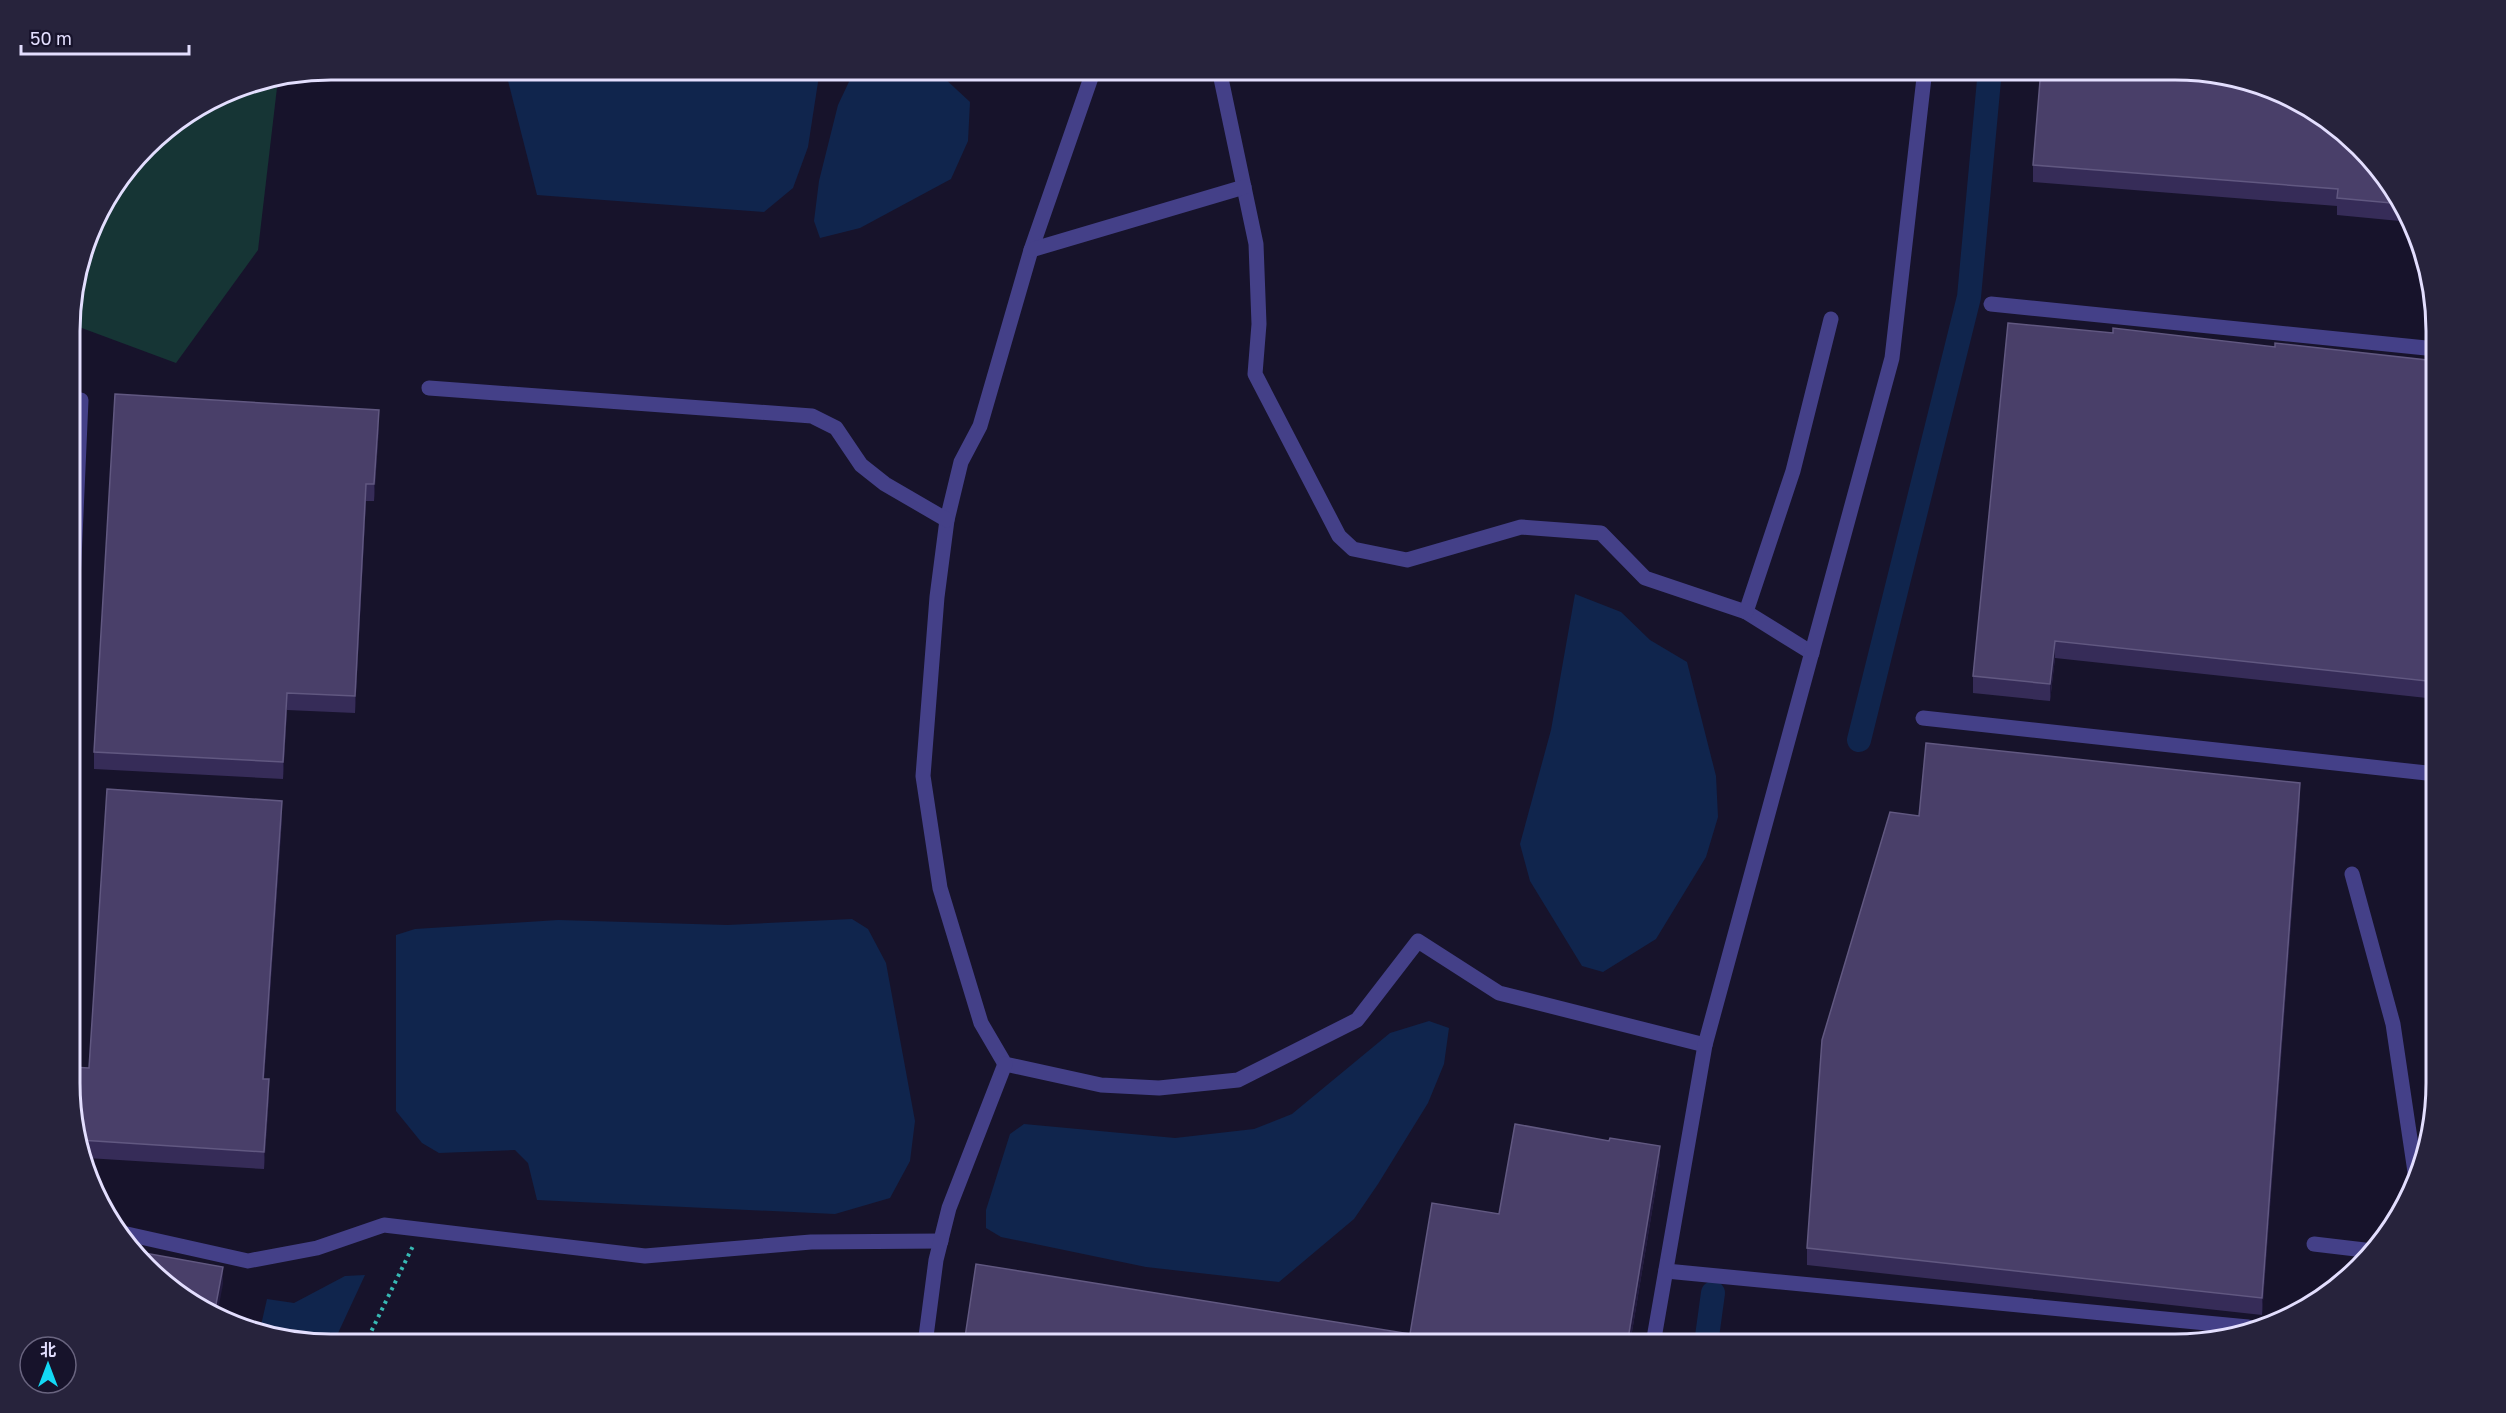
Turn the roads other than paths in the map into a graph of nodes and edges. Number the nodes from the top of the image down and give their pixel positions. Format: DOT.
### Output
graph roads {
  1 [pos="1090,80"];
  2 [pos="1221,80"];
  3 [pos="1925,80"];
  4 [pos="1244,187"];
  5 [pos="1031,250"];
  6 [pos="1991,304"];
  7 [pos="1831,319"];
  8 [pos="2426,348"];
  9 [pos="429,388"];
  10 [pos="81,400"];
  11 [pos="80,423"];
  12 [pos="947,520"];
  13 [pos="1746,612"];
  14 [pos="1812,653"];
  15 [pos="1923,718"];
  16 [pos="2426,773"];
  17 [pos="2352,874"];
  18 [pos="1705,1045"];
  19 [pos="1005,1064"];
  20 [pos="2413,1162"];
  21 [pos="131,1235"];
  22 [pos="941,1241"];
  23 [pos="2314,1244"];
  24 [pos="2362,1250"];
  25 [pos="1666,1270"];
  26 [pos="2237,1326"];
  27 [pos="927,1334"];
  28 [pos="1655,1334"];
  1 -- 5 [label="street"];
  2 -- 4 [label="street"];
  3 -- 14 [label="street"];
  4 -- 5 [label="street"];
  4 -- 13 [label="street"];
  5 -- 12 [label="street"];
  6 -- 8 [label="street"];
  7 -- 13 [label="street"];
  9 -- 12 [label="street"];
  10 -- 11 [label="street"];
  12 -- 19 [label="street"];
  13 -- 14 [label="street"];
  14 -- 18 [label="street"];
  15 -- 16 [label="street"];
  17 -- 20 [label="street"];
  18 -- 19 [label="street"];
  18 -- 25 [label="street"];
  19 -- 22 [label="street"];
  21 -- 22 [label="street"];
  22 -- 27 [label="street"];
  23 -- 24 [label="street"];
  25 -- 26 [label="street"];
  25 -- 28 [label="street"];
}
